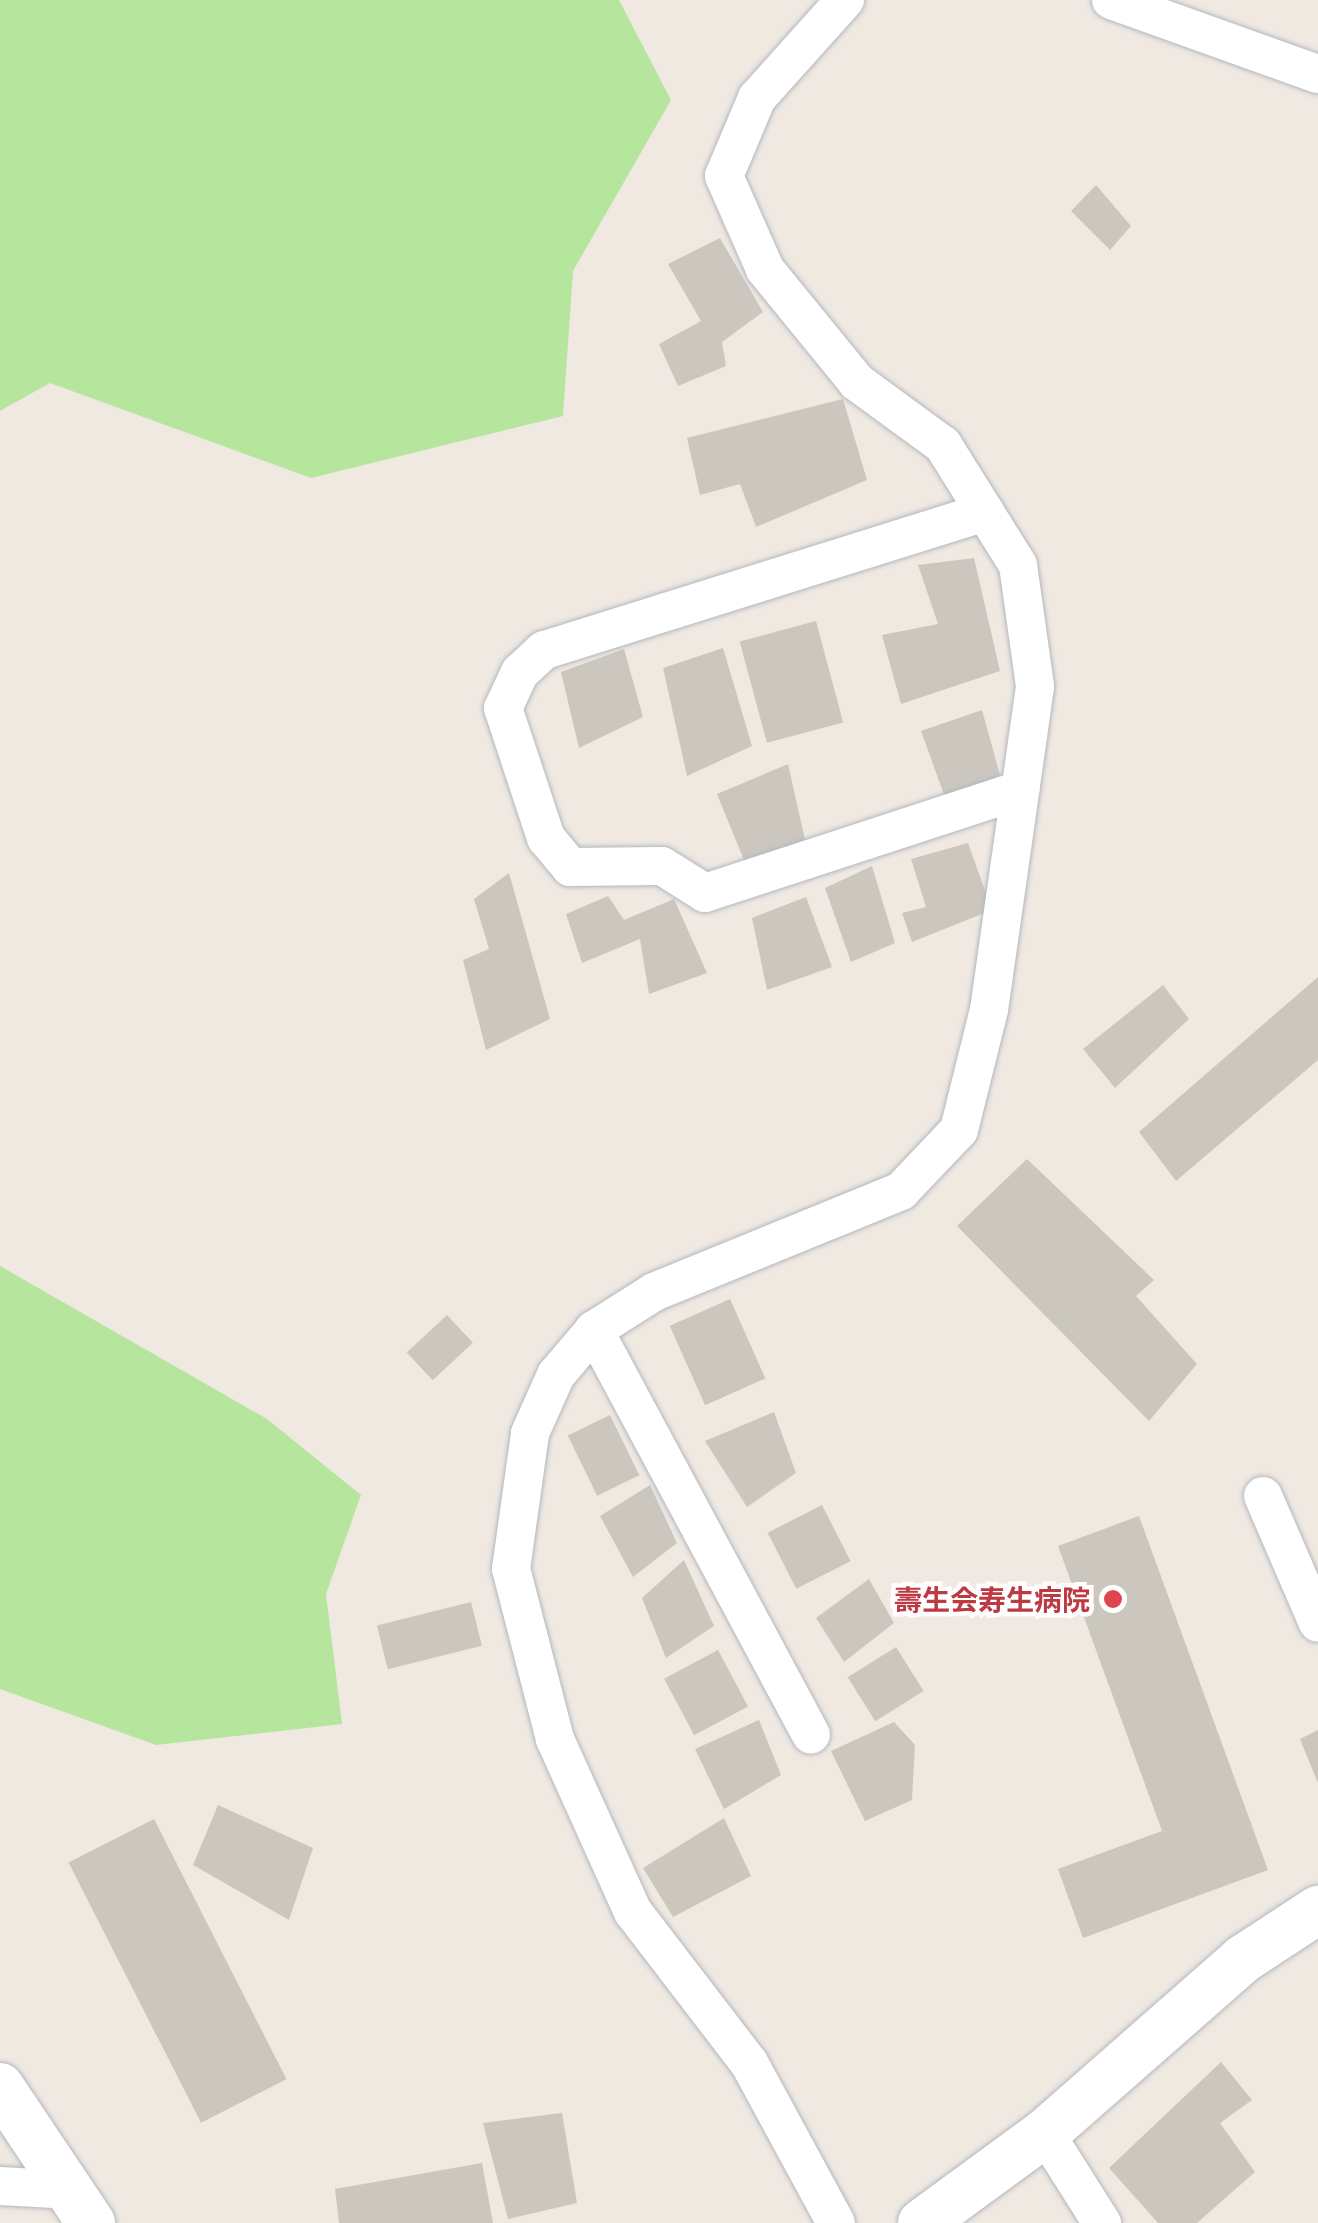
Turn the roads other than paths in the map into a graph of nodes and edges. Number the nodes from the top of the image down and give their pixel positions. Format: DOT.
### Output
graph roads {
  1 [pos="845,0"];
  2 [pos="1112,0"];
  3 [pos="1318,74"];
  4 [pos="985,512"];
  5 [pos="1021,790"];
  6 [pos="594,1330"];
  7 [pos="1264,1496"];
  8 [pos="1318,1623"];
  9 [pos="811,1734"];
  10 [pos="1318,1910"];
  11 [pos="0,2087"];
  12 [pos="1046,2133"];
  13 [pos="0,2186"];
  14 [pos="82,2207"];
  15 [pos="836,2223"];
  16 [pos="922,2223"];
  17 [pos="1102,2223"];
  1 -- 4 [label="street"];
  2 -- 3 [label="street"];
  4 -- 5 [label="street"];
  4 -- 5 [label="street"];
  5 -- 6 [label="street"];
  6 -- 9 [label="street"];
  6 -- 15 [label="street"];
  7 -- 8 [label="street"];
  10 -- 12 [label="street"];
  11 -- 14 [label="street"];
  12 -- 16 [label="street"];
  12 -- 17 [label="street"];
  13 -- 14 [label="street"];
}
